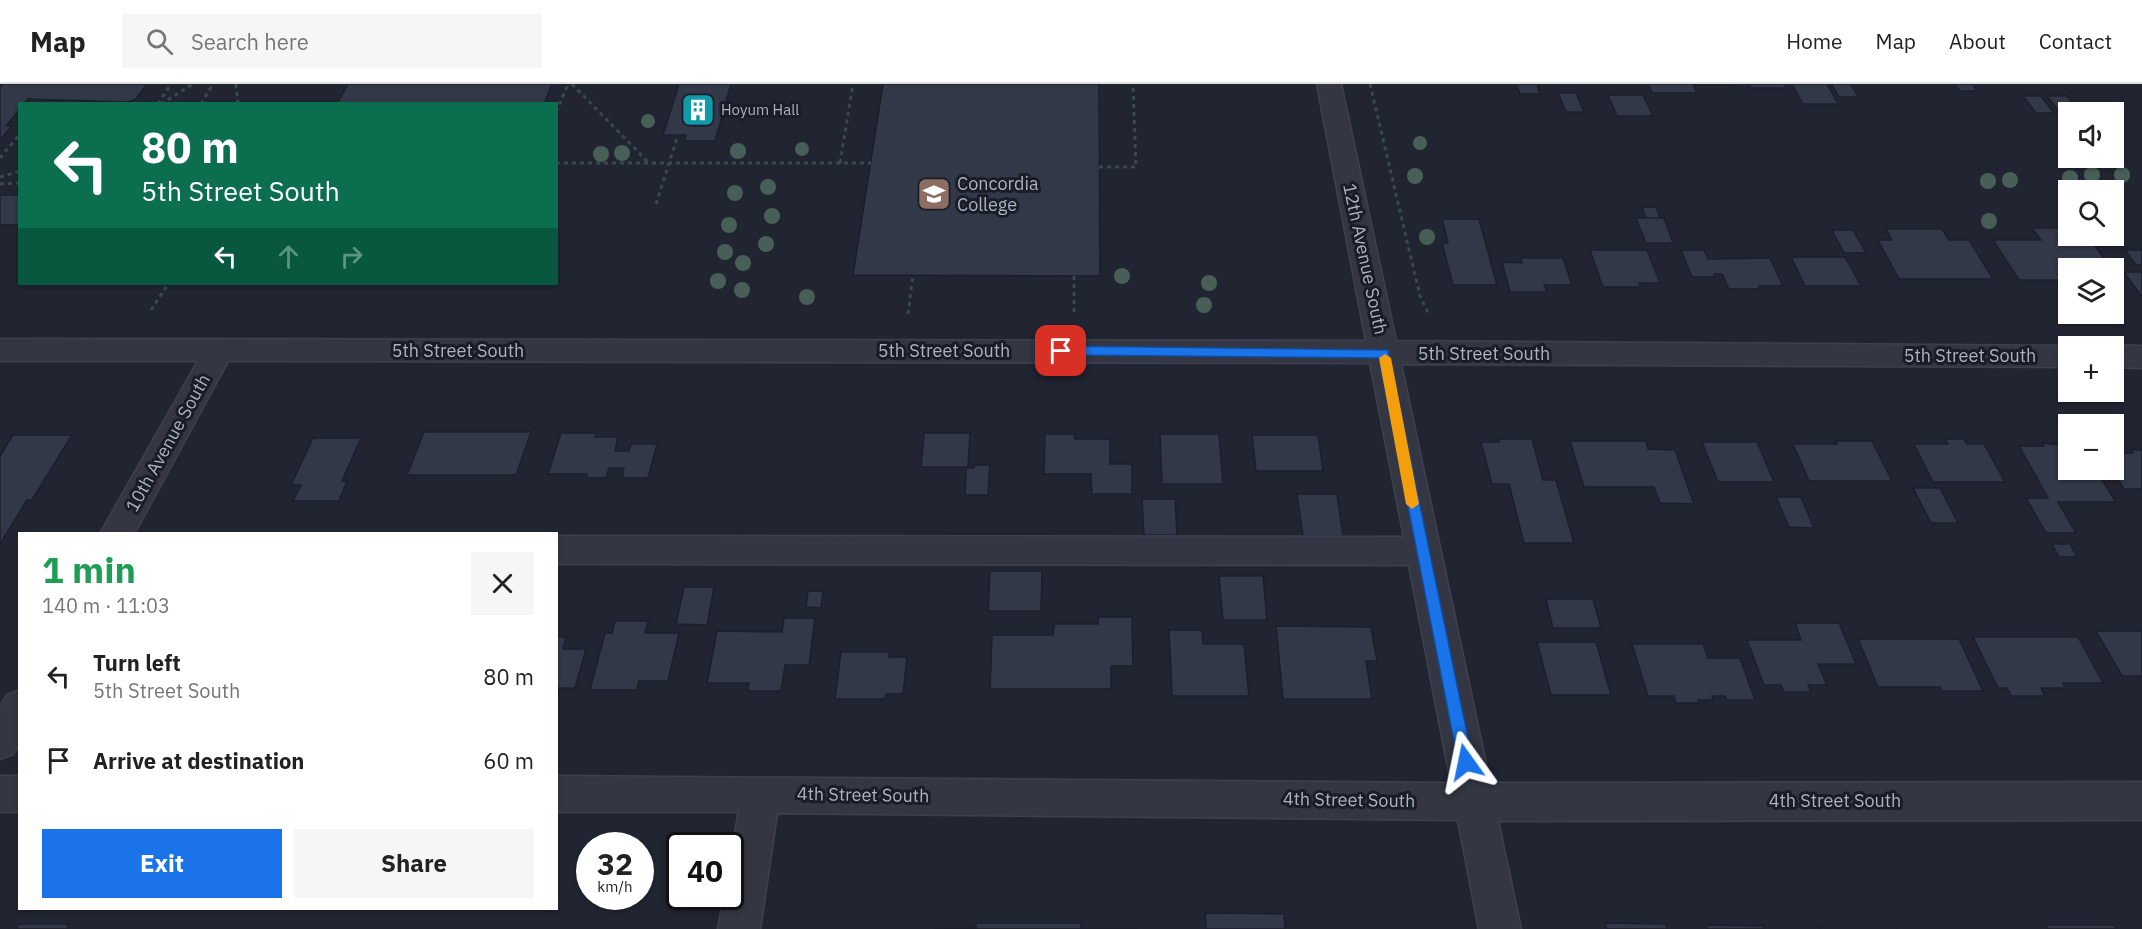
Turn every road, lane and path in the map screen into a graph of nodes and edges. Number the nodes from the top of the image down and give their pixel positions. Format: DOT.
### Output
graph roads {
  1 [pos="171,84"];
  2 [pos="193,84"];
  3 [pos="213,84"];
  4 [pos="236,84"];
  5 [pos="570,84"];
  6 [pos="853,84"];
  7 [pos="1133,84"];
  8 [pos="1329,84"];
  9 [pos="1370,84"];
  10 [pos="160,102"];
  11 [pos="162,102"];
  12 [pos="202,102"];
  13 [pos="238,102"];
  14 [pos="558,108"];
  15 [pos="678,135"];
  16 [pos="18,136"];
  17 [pos="11,144"];
  18 [pos="18,144"];
  19 [pos="0,158"];
  20 [pos="558,163"];
  21 [pos="649,163"];
  22 [pos="669,163"];
  23 [pos="840,163"];
  24 [pos="871,163"];
  25 [pos="1099,167"];
  26 [pos="18,172"];
  27 [pos="0,177"];
  28 [pos="18,183"];
  29 [pos="0,184"];
  30 [pos="656,204"];
  31 [pos="913,275"];
  32 [pos="1074,276"];
  33 [pos="167,285"];
  34 [pos="151,310"];
  35 [pos="909,314"];
  36 [pos="1074,314"];
  37 [pos="1429,315"];
  38 [pos="0,350"];
  39 [pos="219,351"];
  40 [pos="1384,354"];
  41 [pos="2058,356"];
  42 [pos="2124,356"];
  43 [pos="2142,357"];
  44 [pos="118,532"];
  45 [pos="558,550"];
  46 [pos="1422,551"];
  47 [pos="18,710"];
  48 [pos="0,742"];
  49 [pos="0,794"];
  50 [pos="18,794"];
  51 [pos="558,794"];
  52 [pos="761,794"];
  53 [pos="2142,801"];
  54 [pos="1474,802"];
  55 [pos="739,929"];
  56 [pos="1500,929"];
  1 -- 10 [label="path"];
  2 -- 11 [label="path"];
  3 -- 12 [label="path"];
  4 -- 13 [label="path"];
  5 -- 14 [label="path"];
  5 -- 21 [label="path"];
  6 -- 23 [label="path"];
  7 -- 25 [label="path"];
  8 -- 40 [label="street, 12th Avenue South"];
  9 -- 37 [label="path"];
  15 -- 22 [label="path"];
  16 -- 17 [label="path"];
  17 -- 18 [label="path"];
  17 -- 19 [label="path"];
  20 -- 21 [label="path"];
  21 -- 22 [label="path"];
  22 -- 23 [label="path"];
  22 -- 30 [label="path"];
  23 -- 24 [label="path"];
  26 -- 27 [label="path"];
  28 -- 29 [label="path"];
  31 -- 35 [label="path"];
  32 -- 36 [label="path"];
  33 -- 34 [label="path"];
  38 -- 39 [label="street, 5th Street South"];
  39 -- 40 [label="street, 5th Street South"];
  39 -- 44 [label="street, 10th Avenue South"];
  40 -- 41 [label="street, 5th Street South"];
  40 -- 46 [label="street, 12th Avenue South"];
  42 -- 43 [label="street"];
  45 -- 46 [label="street"];
  46 -- 54 [label="street, 12th Avenue South"];
  47 -- 48 [label="street"];
  49 -- 50 [label="street"];
  51 -- 52 [label="street, 4th Street South"];
  52 -- 54 [label="street, 4th Street South"];
  52 -- 55 [label="street"];
  53 -- 54 [label="street, 4th Street South"];
  54 -- 56 [label="street, 12th Avenue South"];
}
